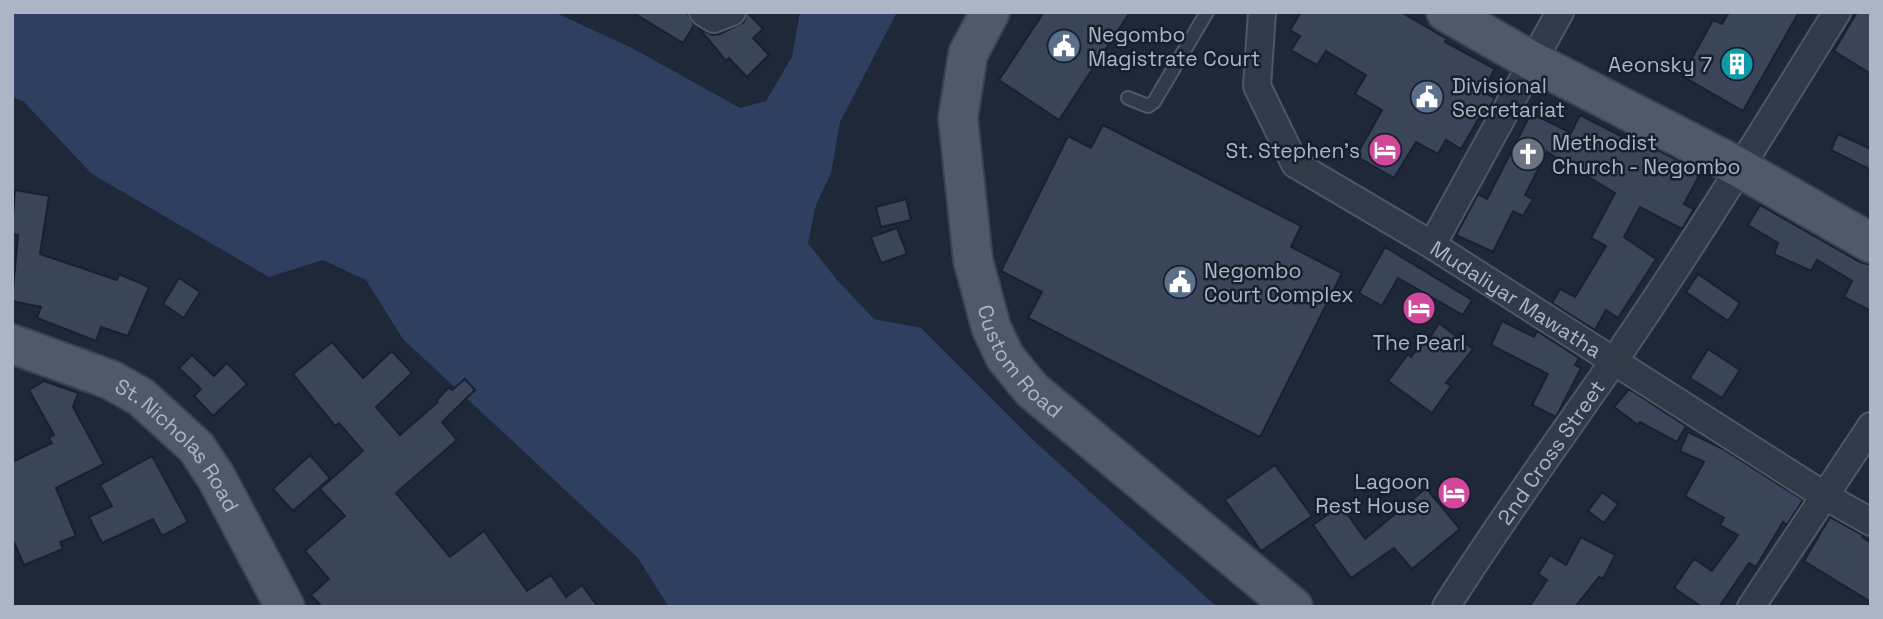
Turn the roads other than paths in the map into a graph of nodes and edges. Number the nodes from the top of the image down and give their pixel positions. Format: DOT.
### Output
graph roads {
  1 [pos="703,12"];
  2 [pos="732,12"];
  3 [pos="990,12"];
  4 [pos="1207,12"];
  5 [pos="1262,12"];
  6 [pos="1446,12"];
  7 [pos="1560,12"];
  8 [pos="1836,12"];
  9 [pos="1532,61"];
  10 [pos="1128,97"];
  11 [pos="1740,168"];
  12 [pos="1871,243"];
  13 [pos="1432,245"];
  14 [pos="12,344"];
  15 [pos="1615,360"];
  16 [pos="1871,426"];
  17 [pos="1825,496"];
  18 [pos="1871,522"];
  19 [pos="285,607"];
  20 [pos="1293,607"];
  21 [pos="1446,607"];
  22 [pos="1752,607"];
  1 -- 2 [label="street"];
  3 -- 20 [label="main road, Custom Road"];
  4 -- 10 [label="lane"];
  5 -- 13 [label="street, Mudaliyar Mawatha"];
  6 -- 9 [label="main road"];
  7 -- 9 [label="street"];
  8 -- 11 [label="street, 2nd Cross Street"];
  9 -- 11 [label="main road"];
  9 -- 13 [label="street"];
  11 -- 12 [label="main road"];
  11 -- 15 [label="street, 2nd Cross Street"];
  13 -- 15 [label="street, Mudaliyar Mawatha"];
  14 -- 19 [label="main road, St. Nicholas Road"];
  15 -- 17 [label="street, Mudaliyar Mawatha"];
  15 -- 21 [label="street, 2nd Cross Street"];
  16 -- 17 [label="street"];
  17 -- 18 [label="street, Mudaliyar Mawatha"];
  17 -- 22 [label="street"];
}
